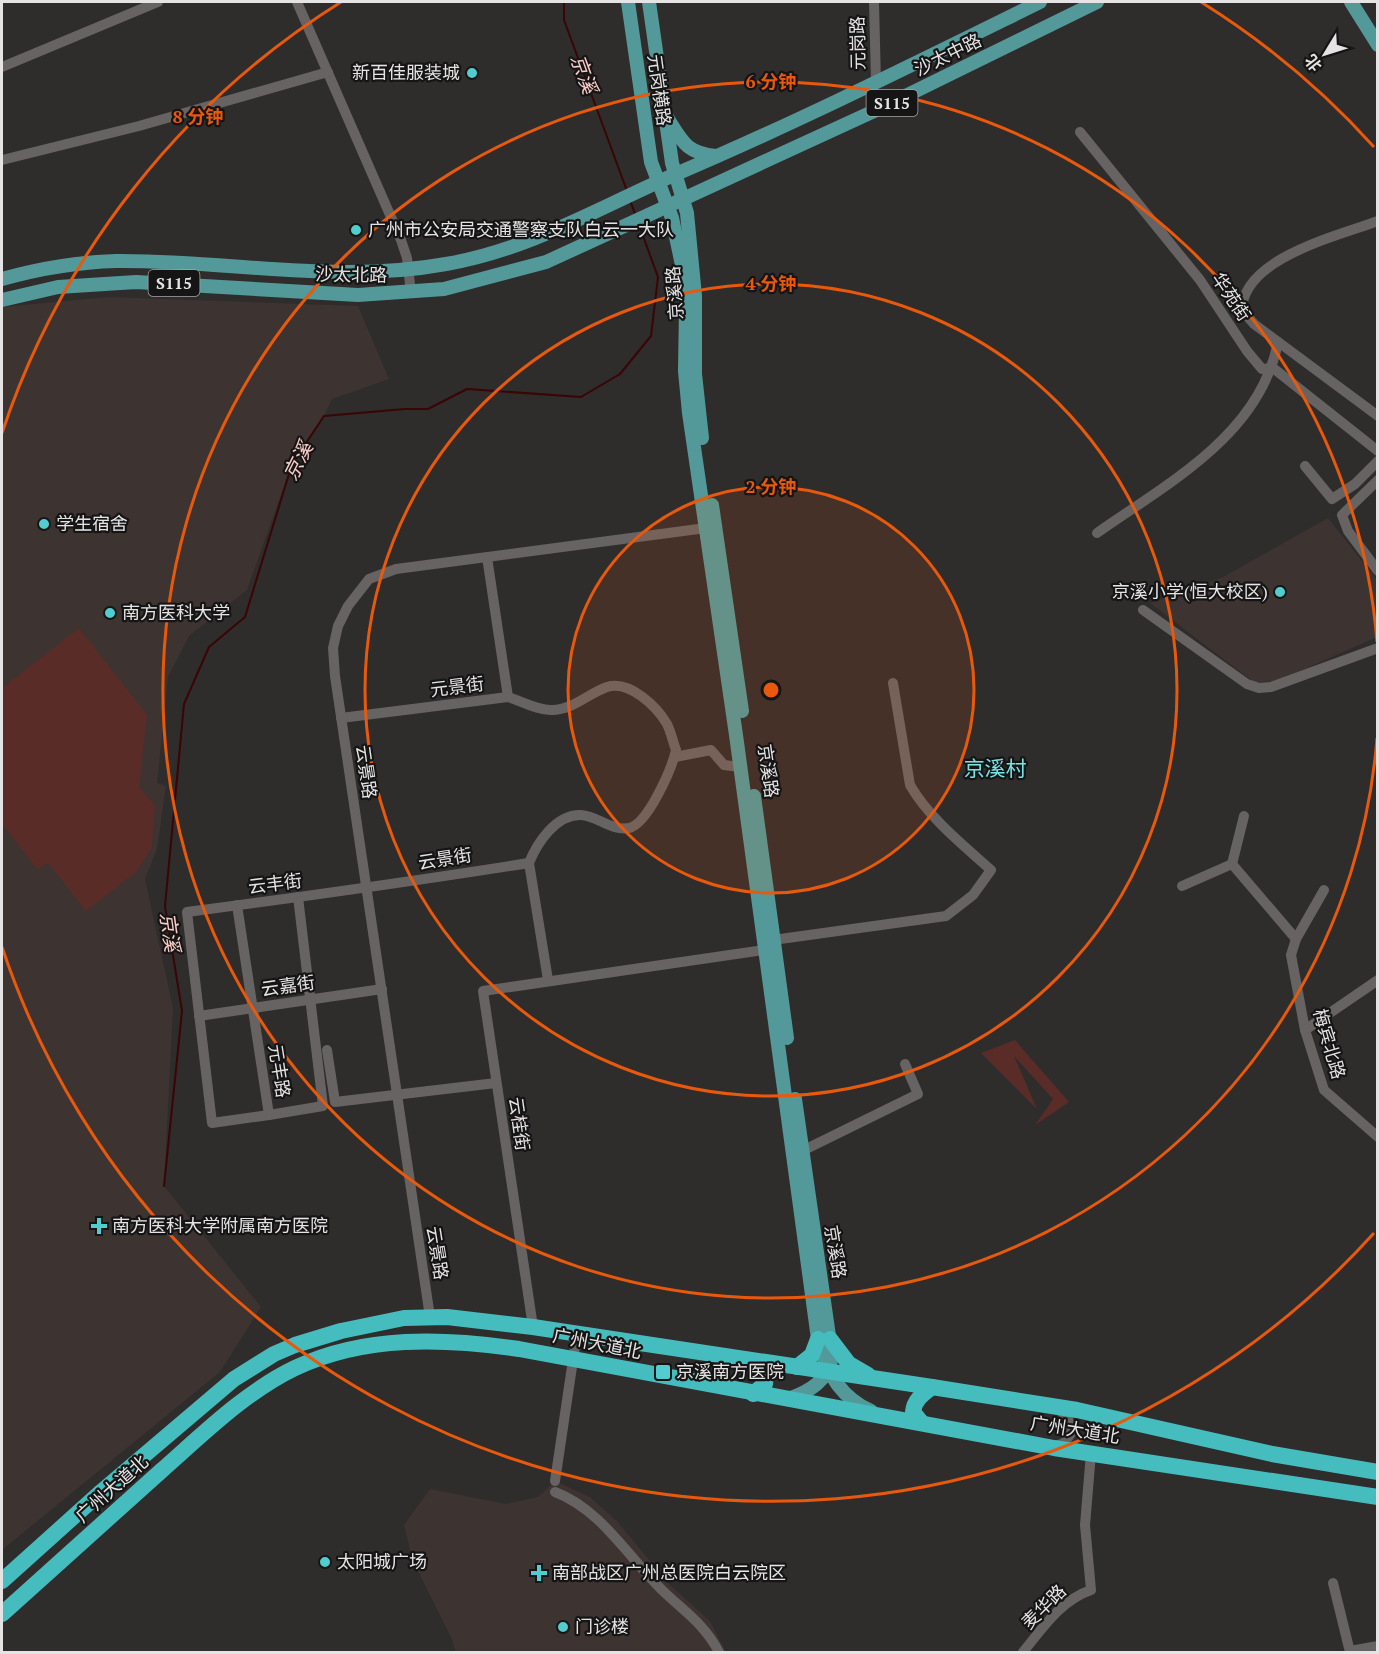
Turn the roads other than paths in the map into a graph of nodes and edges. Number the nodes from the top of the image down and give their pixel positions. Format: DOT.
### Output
graph roads {
  1 [pos="158,2"];
  2 [pos="297,2"];
  3 [pos="628,2"];
  4 [pos="649,2"];
  5 [pos="874,2"];
  6 [pos="1040,2"];
  7 [pos="1097,2"];
  8 [pos="1351,2"];
  9 [pos="1362,2"];
  10 [pos="1377,27"];
  11 [pos="1377,45"];
  12 [pos="635,47"];
  13 [pos="2,67"];
  14 [pos="659,67"];
  15 [pos="328,72"];
  16 [pos="876,83"];
  17 [pos="664,112"];
  18 [pos="1080,132"];
  19 [pos="720,156"];
  20 [pos="2,160"];
  21 [pos="675,175"];
  22 [pos="658,183"];
  23 [pos="684,199"];
  24 [pos="668,207"];
  25 [pos="1377,221"];
  26 [pos="408,269"];
  27 [pos="2,279"];
  28 [pos="411,293"];
  29 [pos="2,300"];
  30 [pos="1278,342"];
  31 [pos="1273,368"];
  32 [pos="1377,416"];
  33 [pos="1377,451"];
  34 [pos="1377,461"];
  35 [pos="1305,466"];
  36 [pos="1377,480"];
  37 [pos="706,528"];
  38 [pos="1097,533"];
  39 [pos="487,557"];
  40 [pos="1377,571"];
  41 [pos="1143,610"];
  42 [pos="1377,648"];
  43 [pos="893,683"];
  44 [pos="508,697"];
  45 [pos="341,718"];
  46 [pos="675,757"];
  47 [pos="740,767"];
  48 [pos="1244,816"];
  49 [pos="529,863"];
  50 [pos="1232,864"];
  51 [pos="1182,886"];
  52 [pos="367,889"];
  53 [pos="1324,890"];
  54 [pos="298,897"];
  55 [pos="237,905"];
  56 [pos="187,912"];
  57 [pos="1296,939"];
  58 [pos="769,945"];
  59 [pos="548,980"];
  60 [pos="1377,980"];
  61 [pos="381,989"];
  62 [pos="310,999"];
  63 [pos="253,1008"];
  64 [pos="199,1016"];
  65 [pos="1305,1030"];
  66 [pos="327,1050"];
  67 [pos="905,1064"];
  68 [pos="496,1083"];
  69 [pos="397,1094"];
  70 [pos="269,1115"];
  71 [pos="1377,1137"];
  72 [pos="802,1151"];
  73 [pos="430,1317"];
  74 [pos="533,1327"];
  75 [pos="577,1334"];
  76 [pos="824,1339"];
  77 [pos="574,1360"];
  78 [pos="762,1363"];
  79 [pos="797,1367"];
  80 [pos="829,1372"];
  81 [pos="883,1380"];
  82 [pos="932,1387"];
  83 [pos="753,1394"];
  84 [pos="786,1400"];
  85 [pos="1058,1407"];
  86 [pos="884,1417"];
  87 [pos="922,1423"];
  88 [pos="1054,1448"];
  89 [pos="1090,1453"];
  90 [pos="1377,1472"];
  91 [pos="1377,1497"];
  92 [pos="2,1581"];
  93 [pos="1333,1582"];
  94 [pos="2,1614"];
  95 [pos="1377,1646"];
  96 [pos="1350,1652"];
  97 [pos="719,1653"];
  98 [pos="1023,1653"];
  1 -- 13 [label="street"];
  2 -- 15 [label="street"];
  3 -- 12 [label="main road, 元岗横路"];
  4 -- 14 [label="main road, 元岗横路"];
  5 -- 16 [label="street, 元岗路"];
  6 -- 16 [label="main road, 沙太中路 / S115"];
  7 -- 23 [label="main road, 沙太中路 / S115"];
  8 -- 11 [label="main road"];
  9 -- 10 [label="main road"];
  12 -- 14 [label="main road"];
  12 -- 22 [label="main road, 元岗横路"];
  14 -- 17 [label="main road, 元岗横路"];
  15 -- 20 [label="street"];
  15 -- 26 [label="street"];
  16 -- 19 [label="main road, 沙太中路 / S115"];
  17 -- 19 [label="main road"];
  17 -- 21 [label="main road, 元岗横路"];
  18 -- 31 [label="street, 华苑街"];
  19 -- 21 [label="main road, 沙太中路 / S115"];
  21 -- 22 [label="main road, 沙太北路 / S115"];
  21 -- 23 [label="main road, 京溪路"];
  22 -- 24 [label="main road, 京溪路"];
  22 -- 26 [label="main road, 沙太北路 / S115"];
  23 -- 24 [label="main road, 沙太北路 / S115"];
  23 -- 58 [label="main road, 京溪路"];
  24 -- 28 [label="main road, 沙太北路 / S115"];
  24 -- 37 [label="main road, 京溪路"];
  25 -- 30 [label="street"];
  26 -- 27 [label="main road, 沙太北路 / S115"];
  26 -- 28 [label="street"];
  28 -- 29 [label="main road, 沙太北路 / S115"];
  30 -- 31 [label="street"];
  30 -- 32 [label="street"];
  31 -- 33 [label="street, 华苑街"];
  31 -- 38 [label="street"];
  34 -- 35 [label="street"];
  36 -- 40 [label="street"];
  37 -- 39 [label="street, 云景路"];
  37 -- 47 [label="main road, 京溪路"];
  39 -- 44 [label="street, 元景街"];
  39 -- 45 [label="street, 云景路"];
  41 -- 42 [label="street"];
  43 -- 58 [label="street, 云桂街"];
  44 -- 45 [label="street, 元景街"];
  44 -- 46 [label="street"];
  45 -- 52 [label="street, 云景路"];
  46 -- 47 [label="street"];
  46 -- 49 [label="street"];
  47 -- 58 [label="main road, 京溪路"];
  48 -- 50 [label="street"];
  49 -- 52 [label="street, 云景街"];
  49 -- 59 [label="street"];
  50 -- 51 [label="street"];
  50 -- 57 [label="street"];
  52 -- 54 [label="street, 云丰街"];
  52 -- 61 [label="street, 云景路"];
  53 -- 57 [label="street"];
  54 -- 55 [label="street, 云丰街"];
  54 -- 62 [label="street"];
  55 -- 56 [label="street, 云丰街"];
  55 -- 63 [label="street, 元丰路"];
  56 -- 64 [label="street, 元丰路"];
  57 -- 65 [label="street, 梅宾北路"];
  58 -- 59 [label="street, 云桂街"];
  58 -- 72 [label="main road, 京溪路"];
  58 -- 76 [label="main road, 京溪路"];
  59 -- 68 [label="street, 云桂街"];
  60 -- 65 [label="street"];
  61 -- 62 [label="street, 云嘉街"];
  61 -- 69 [label="street, 云景路"];
  62 -- 63 [label="street, 云嘉街"];
  62 -- 70 [label="street"];
  63 -- 64 [label="street, 云嘉街"];
  63 -- 70 [label="street, 元丰路"];
  64 -- 70 [label="street, 元丰路"];
  65 -- 71 [label="street, 梅宾北路"];
  66 -- 69 [label="street"];
  67 -- 72 [label="street"];
  68 -- 69 [label="street"];
  68 -- 74 [label="street, 云桂街"];
  69 -- 73 [label="street, 云景路"];
  72 -- 76 [label="main road, 京溪路"];
  73 -- 74 [label="highway, 广州大道北"];
  73 -- 92 [label="highway, 广州大道北"];
  74 -- 75 [label="highway, 广州大道北"];
  75 -- 77 [label="street"];
  75 -- 78 [label="highway, 广州大道北"];
  76 -- 79 [label="highway"];
  76 -- 80 [label="main road, 京溪路"];
  76 -- 81 [label="highway"];
  77 -- 83 [label="highway, 广州大道北"];
  77 -- 94 [label="highway, 广州大道北"];
  77 -- 97 [label="street"];
  78 -- 79 [label="highway, 广州大道北"];
  78 -- 83 [label="highway"];
  79 -- 80 [label="highway, 广州大道北"];
  80 -- 81 [label="highway, 广州大道北"];
  80 -- 84 [label="main road"];
  80 -- 86 [label="main road, 京溪路"];
  81 -- 82 [label="highway, 广州大道北"];
  82 -- 85 [label="highway, 广州大道北"];
  82 -- 87 [label="highway"];
  83 -- 84 [label="highway, 广州大道北"];
  84 -- 86 [label="highway, 广州大道北"];
  85 -- 88 [label="street"];
  85 -- 90 [label="highway, 广州大道北"];
  86 -- 87 [label="highway, 广州大道北"];
  87 -- 88 [label="highway, 广州大道北"];
  88 -- 89 [label="highway, 广州大道北"];
  89 -- 91 [label="highway, 广州大道北"];
  89 -- 98 [label="street, 麦华路"];
  93 -- 96 [label="street"];
  95 -- 96 [label="street"];
}
